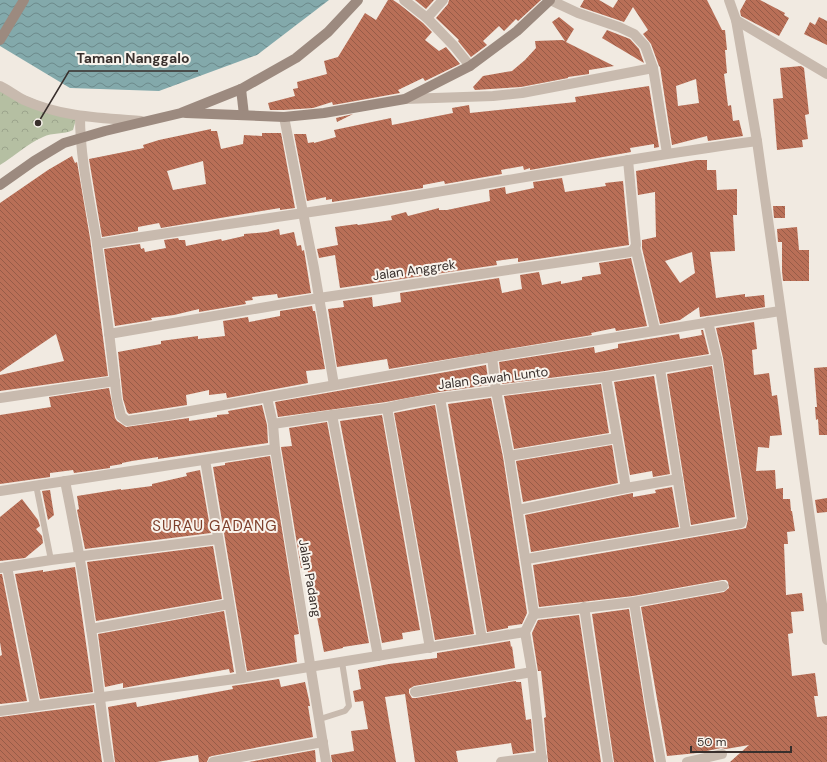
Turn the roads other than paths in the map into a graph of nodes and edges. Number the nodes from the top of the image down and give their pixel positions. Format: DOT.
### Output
graph roads {
  1 [pos="24,0"];
  2 [pos="358,0"];
  3 [pos="404,0"];
  4 [pos="443,0"];
  5 [pos="550,0"];
  6 [pos="729,0"];
  7 [pos="428,18"];
  8 [pos="736,20"];
  9 [pos="0,40"];
  10 [pos="470,66"];
  11 [pos="653,68"];
  12 [pos="827,74"];
  13 [pos="0,86"];
  14 [pos="241,89"];
  15 [pos="405,99"];
  16 [pos="181,113"];
  17 [pos="80,116"];
  18 [pos="244,116"];
  19 [pos="284,117"];
  20 [pos="143,121"];
  21 [pos="80,138"];
  22 [pos="757,141"];
  23 [pos="667,153"];
  24 [pos="628,160"];
  25 [pos="0,185"];
  26 [pos="304,213"];
  27 [pos="97,244"];
  28 [pos="635,247"];
  29 [pos="319,298"];
  30 [pos="780,311"];
  31 [pos="708,322"];
  32 [pos="655,330"];
  33 [pos="109,334"];
  34 [pos="492,358"];
  35 [pos="717,359"];
  36 [pos="660,369"];
  37 [pos="606,378"];
  38 [pos="115,381"];
  39 [pos="334,385"];
  40 [pos="496,391"];
  41 [pos="0,398"];
  42 [pos="267,398"];
  43 [pos="440,398"];
  44 [pos="387,408"];
  45 [pos="332,415"];
  46 [pos="273,424"];
  47 [pos="617,438"];
  48 [pos="275,449"];
  49 [pos="509,456"];
  50 [pos="205,460"];
  51 [pos="678,480"];
  52 [pos="65,481"];
  53 [pos="36,485"];
  54 [pos="626,488"];
  55 [pos="0,491"];
  56 [pos="518,510"];
  57 [pos="686,532"];
  58 [pos="218,539"];
  59 [pos="80,556"];
  60 [pos="51,560"];
  61 [pos="527,560"];
  62 [pos="4,567"];
  63 [pos="723,586"];
  64 [pos="634,602"];
  65 [pos="229,604"];
  66 [pos="584,607"];
  67 [pos="534,614"];
  68 [pos="91,629"];
  69 [pos="525,632"];
  70 [pos="482,639"];
  71 [pos="827,640"];
  72 [pos="430,648"];
  73 [pos="378,656"];
  74 [pos="342,662"];
  75 [pos="312,667"];
  76 [pos="532,672"];
  77 [pos="242,678"];
  78 [pos="415,692"];
  79 [pos="100,698"];
  80 [pos="35,705"];
  81 [pos="0,711"];
  82 [pos="320,719"];
  83 [pos="323,742"];
  84 [pos="722,754"];
  85 [pos="254,758"];
  86 [pos="542,760"];
  87 [pos="109,762"];
  88 [pos="213,762"];
  89 [pos="326,762"];
  90 [pos="502,762"];
  91 [pos="608,762"];
  92 [pos="662,762"];
  93 [pos="687,762"];
  1 -- 9 [label="main road"];
  2 -- 14 [label="main road"];
  3 -- 7 [label="street"];
  4 -- 7 [label="street"];
  5 -- 10 [label="main road"];
  5 -- 11 [label="street"];
  6 -- 8 [label="street"];
  7 -- 10 [label="street"];
  8 -- 12 [label="street"];
  8 -- 22 [label="street"];
  10 -- 15 [label="main road"];
  11 -- 15 [label="street"];
  11 -- 23 [label="street"];
  13 -- 17 [label="street"];
  14 -- 16 [label="main road"];
  14 -- 18 [label="main road"];
  15 -- 19 [label="main road"];
  16 -- 18 [label="main road"];
  16 -- 20 [label="main road"];
  17 -- 20 [label="street"];
  17 -- 21 [label="street"];
  18 -- 19 [label="main road"];
  19 -- 26 [label="street"];
  20 -- 21 [label="main road"];
  21 -- 25 [label="main road"];
  21 -- 27 [label="street"];
  22 -- 23 [label="street"];
  22 -- 30 [label="street"];
  23 -- 24 [label="street"];
  24 -- 26 [label="street"];
  24 -- 28 [label="street"];
  26 -- 27 [label="street"];
  26 -- 29 [label="street"];
  27 -- 33 [label="street"];
  28 -- 29 [label="street, Jalan Anggrek"];
  28 -- 32 [label="street"];
  29 -- 33 [label="street, Jalan Anggrek"];
  29 -- 39 [label="street"];
  30 -- 31 [label="street"];
  30 -- 71 [label="street"];
  31 -- 32 [label="street"];
  31 -- 35 [label="street"];
  32 -- 34 [label="street"];
  33 -- 38 [label="street"];
  34 -- 39 [label="street"];
  34 -- 40 [label="street"];
  35 -- 36 [label="street, Jalan Sawah Lunto"];
  35 -- 57 [label="street"];
  36 -- 37 [label="street, Jalan Sawah Lunto"];
  36 -- 51 [label="street"];
  37 -- 40 [label="street, Jalan Sawah Lunto"];
  37 -- 47 [label="street"];
  38 -- 41 [label="street"];
  38 -- 42 [label="street"];
  39 -- 42 [label="street"];
  40 -- 43 [label="street, Jalan Sawah Lunto"];
  40 -- 49 [label="street"];
  42 -- 46 [label="street, Jalan Padang"];
  43 -- 44 [label="street, Jalan Sawah Lunto"];
  43 -- 70 [label="street"];
  44 -- 45 [label="street, Jalan Sawah Lunto"];
  44 -- 72 [label="street"];
  45 -- 46 [label="street, Jalan Sawah Lunto"];
  45 -- 73 [label="street"];
  46 -- 48 [label="street, Jalan Padang"];
  47 -- 49 [label="street"];
  47 -- 54 [label="street"];
  48 -- 50 [label="street"];
  48 -- 75 [label="street, Jalan Padang"];
  49 -- 56 [label="street"];
  50 -- 52 [label="street"];
  50 -- 58 [label="street"];
  51 -- 54 [label="street"];
  51 -- 57 [label="street"];
  52 -- 53 [label="street"];
  52 -- 59 [label="street"];
  53 -- 55 [label="street"];
  53 -- 60 [label="lane"];
  54 -- 56 [label="street"];
  56 -- 61 [label="street"];
  57 -- 61 [label="street"];
  58 -- 59 [label="street"];
  58 -- 65 [label="street"];
  59 -- 60 [label="street"];
  59 -- 68 [label="street"];
  60 -- 62 [label="street"];
  61 -- 67 [label="street"];
  62 -- 80 [label="street"];
  63 -- 64 [label="street"];
  64 -- 66 [label="street"];
  64 -- 92 [label="street"];
  65 -- 68 [label="street"];
  65 -- 77 [label="street"];
  66 -- 67 [label="street"];
  66 -- 91 [label="street"];
  67 -- 69 [label="street"];
  68 -- 79 [label="street"];
  69 -- 70 [label="street"];
  69 -- 76 [label="street"];
  70 -- 72 [label="street"];
  72 -- 73 [label="street"];
  73 -- 74 [label="street"];
  74 -- 75 [label="street"];
  74 -- 82 [label="lane"];
  75 -- 77 [label="street"];
  75 -- 82 [label="street, Jalan Padang"];
  76 -- 78 [label="street"];
  76 -- 86 [label="street"];
  77 -- 79 [label="street"];
  79 -- 80 [label="street"];
  79 -- 87 [label="street"];
  80 -- 81 [label="street"];
  82 -- 83 [label="street, Jalan Padang"];
  83 -- 85 [label="street"];
  83 -- 89 [label="street, Jalan Padang"];
  84 -- 93 [label="street"];
  85 -- 88 [label="street"];
  86 -- 90 [label="street"];
}
